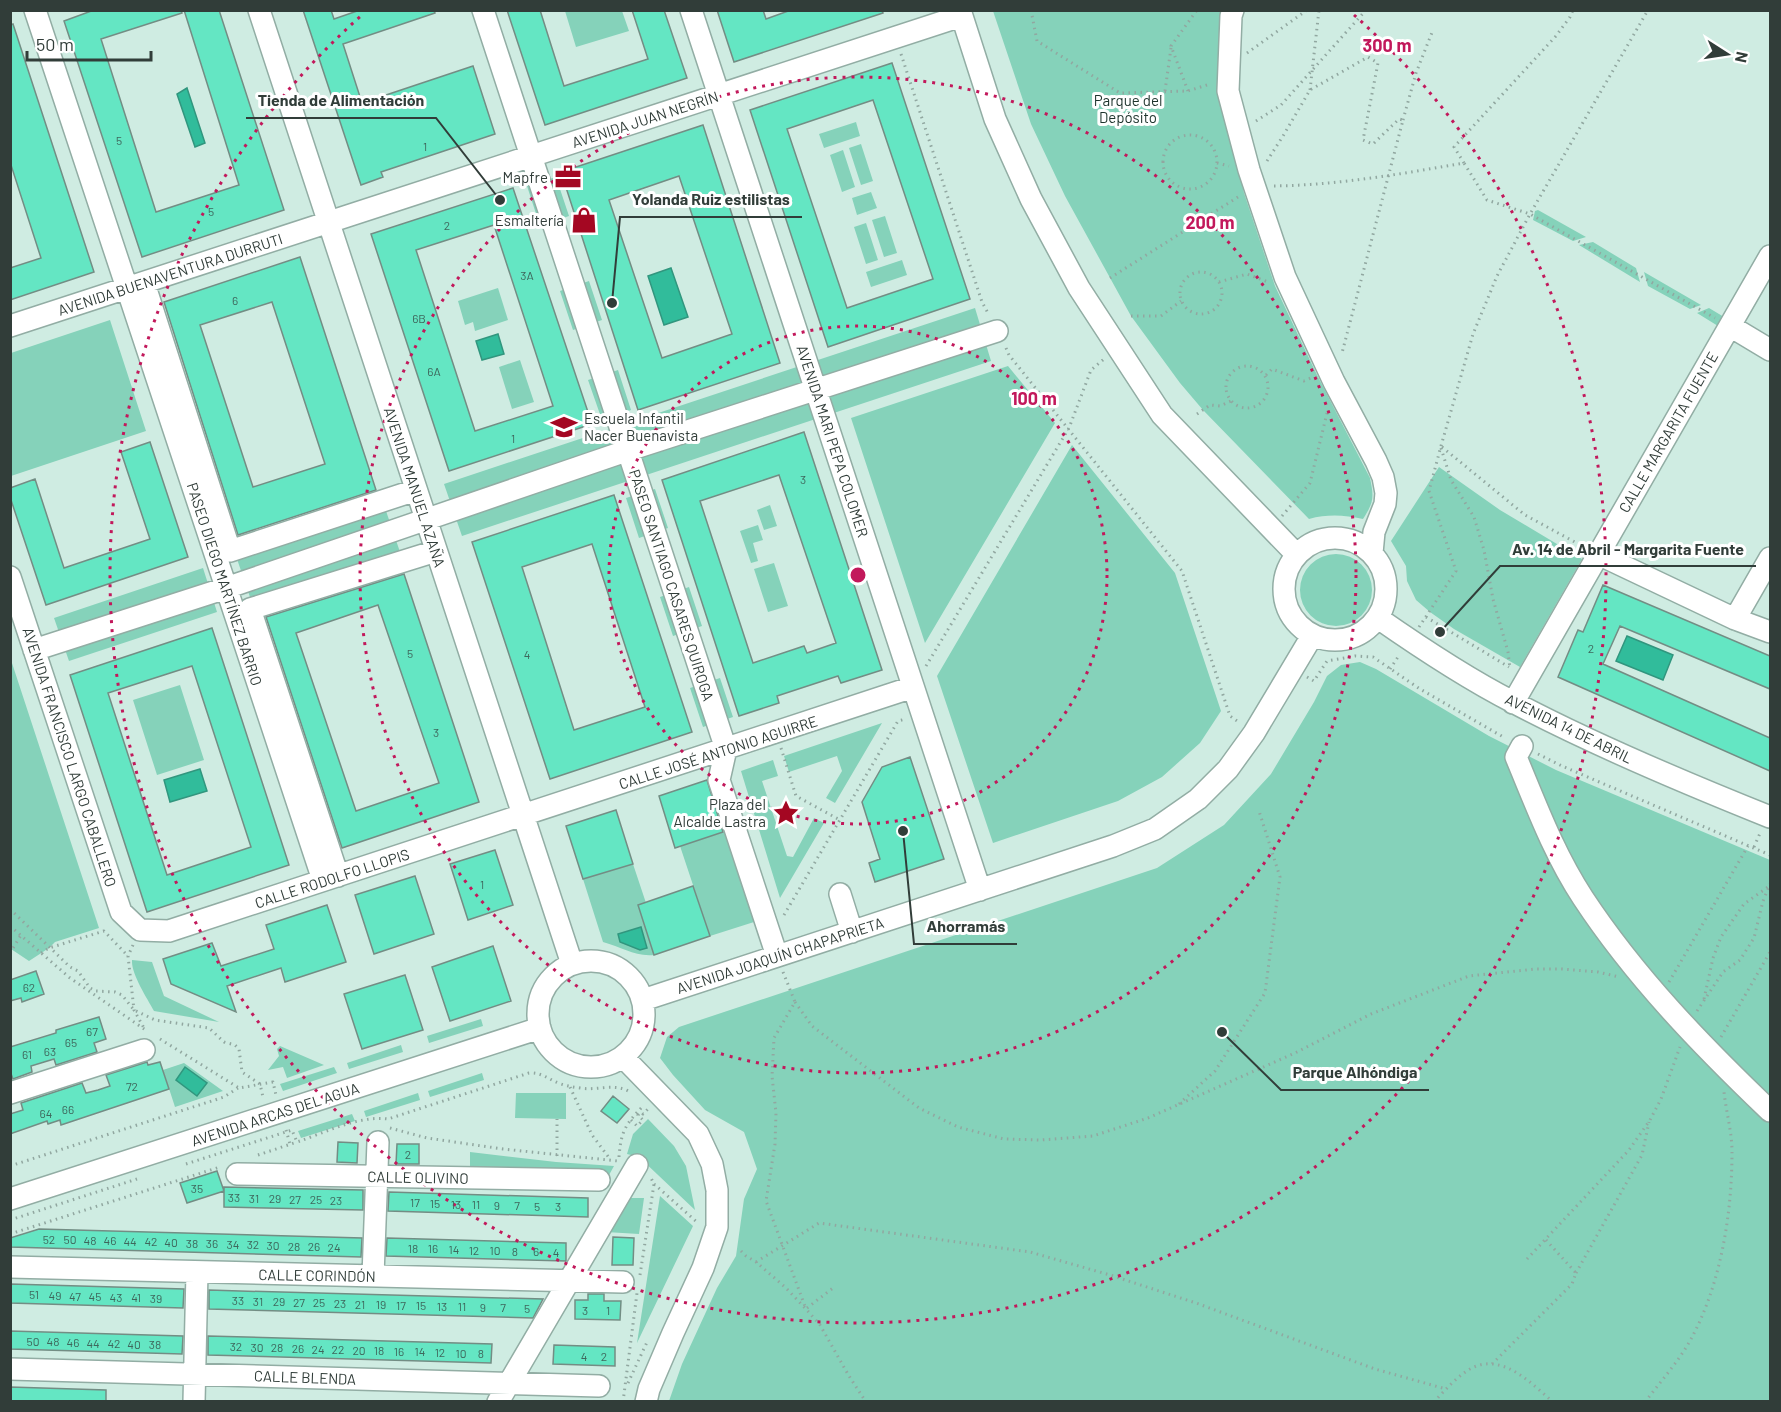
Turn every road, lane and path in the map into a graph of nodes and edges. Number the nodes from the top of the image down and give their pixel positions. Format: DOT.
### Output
graph roads {
  1 [pos="35,10"];
  2 [pos="259,10"];
  3 [pos="483,10"];
  4 [pos="691,10"];
  5 [pos="1031,10"];
  6 [pos="1197,10"];
  7 [pos="1233,10"];
  8 [pos="1307,10"];
  9 [pos="1320,10"];
  10 [pos="1366,10"];
  11 [pos="1573,10"];
  12 [pos="1648,10"];
  13 [pos="960,13"];
  14 [pos="1433,30"];
  15 [pos="895,38"];
  16 [pos="1171,46"];
  17 [pos="1312,70"];
  18 [pos="1229,72"];
  19 [pos="1310,90"];
  20 [pos="1165,91"];
  21 [pos="1188,91"];
  22 [pos="719,95"];
  23 [pos="1404,120"];
  24 [pos="1239,131"];
  25 [pos="531,156"];
  26 [pos="1217,159"];
  27 [pos="1464,163"];
  28 [pos="1388,177"];
  29 [pos="1255,186"];
  30 [pos="1530,214"];
  31 [pos="328,222"];
  32 [pos="1770,256"];
  33 [pos="1110,278"];
  34 [pos="1218,282"];
  35 [pos="136,285"];
  36 [pos="1292,292"];
  37 [pos="1181,301"];
  38 [pos="1131,315"];
  39 [pos="10,326"];
  40 [pos="1730,326"];
  41 [pos="997,331"];
  42 [pos="1117,349"];
  43 [pos="1770,350"];
  44 [pos="1265,376"];
  45 [pos="1331,376"];
  46 [pos="816,391"];
  47 [pos="1231,401"];
  48 [pos="1197,414"];
  49 [pos="1069,428"];
  50 [pos="1441,446"];
  51 [pos="629,450"];
  52 [pos="417,490"];
  53 [pos="426,520"];
  54 [pos="1271,528"];
  55 [pos="436,551"];
  56 [pos="1372,553"];
  57 [pos="1598,554"];
  58 [pos="1296,555"];
  59 [pos="1770,558"];
  60 [pos="10,577"];
  61 [pos="226,588"];
  62 [pos="1432,609"];
  63 [pos="1426,617"];
  64 [pos="1378,618"];
  65 [pos="1736,619"];
  66 [pos="1770,632"];
  67 [pos="1312,636"];
  68 [pos="34,650"];
  69 [pos="1510,668"];
  70 [pos="1516,671"];
  71 [pos="913,687"];
  72 [pos="1513,702"];
  73 [pos="921,714"];
  74 [pos="777,733"];
  75 [pos="1254,733"];
  76 [pos="1522,746"];
  77 [pos="726,749"];
  78 [pos="1259,811"];
  79 [pos="524,816"];
  80 [pos="1770,817"];
  81 [pos="840,820"];
  82 [pos="1748,846"];
  83 [pos="330,878"];
  84 [pos="1770,885"];
  85 [pos="980,890"];
  86 [pos="840,894"];
  87 [pos="10,909"];
  88 [pos="10,926"];
  89 [pos="140,930"];
  90 [pos="852,932"];
  91 [pos="21,935"];
  92 [pos="774,947"];
  93 [pos="49,948"];
  94 [pos="1770,952"];
  95 [pos="10,953"];
  96 [pos="41,953"];
  97 [pos="129,956"];
  98 [pos="572,964"];
  99 [pos="1654,989"];
  100 [pos="643,1000"];
  101 [pos="1703,1001"];
  102 [pos="795,1002"];
  103 [pos="134,1010"];
  104 [pos="1687,1027"];
  105 [pos="540,1028"];
  106 [pos="145,1040"];
  107 [pos="623,1057"];
  108 [pos="1714,1057"];
  109 [pos="260,1084"];
  110 [pos="570,1087"];
  111 [pos="239,1088"];
  112 [pos="10,1093"];
  113 [pos="264,1100"];
  114 [pos="640,1100"];
  115 [pos="645,1104"];
  116 [pos="1176,1106"];
  117 [pos="1770,1111"];
  118 [pos="281,1113"];
  119 [pos="557,1119"];
  120 [pos="630,1119"];
  121 [pos="1650,1120"];
  122 [pos="358,1121"];
  123 [pos="381,1131"];
  124 [pos="297,1142"];
  125 [pos="290,1144"];
  126 [pos="556,1156"];
  127 [pos="250,1157"];
  128 [pos="611,1161"];
  129 [pos="628,1163"];
  130 [pos="10,1166"];
  131 [pos="233,1169"];
  132 [pos="377,1176"];
  133 [pos="599,1180"];
  134 [pos="654,1184"];
  135 [pos="10,1199"];
  136 [pos="701,1216"];
  137 [pos="10,1234"];
  138 [pos="1545,1240"];
  139 [pos="783,1244"];
  140 [pos="741,1251"];
  141 [pos="1527,1259"];
  142 [pos="756,1262"];
  143 [pos="10,1268"];
  144 [pos="197,1272"];
  145 [pos="1576,1273"];
  146 [pos="373,1276"];
  147 [pos="569,1281"];
  148 [pos="623,1282"];
  149 [pos="833,1288"];
  150 [pos="806,1309"];
  151 [pos="651,1334"];
  152 [pos="1492,1364"];
  153 [pos="10,1369"];
  154 [pos="194,1374"];
  155 [pos="509,1383"];
  156 [pos="599,1386"];
  157 [pos="626,1387"];
  158 [pos="1446,1389"];
  159 [pos="194,1401"];
  160 [pos="498,1401"];
  161 [pos="623,1401"];
  162 [pos="646,1401"];
  163 [pos="866,1401"];
  164 [pos="1434,1401"];
  165 [pos="1552,1401"];
  166 [pos="1645,1401"];
  1 -- 35 [label="street"];
  2 -- 31 [label="street, AVENIDA MANUEL AZAÑA"];
  3 -- 25 [label="street, PASEO SANTIAGO CASARES QUIROGA"];
  4 -- 22 [label="street, AVENIDA MARI PEPA COLOMER"];
  5 -- 20 [label="path"];
  6 -- 16 [label="path"];
  7 -- 18 [label="street"];
  8 -- 18 [label="path"];
  9 -- 17 [label="path"];
  10 -- 17 [label="path"];
  11 -- 27 [label="path"];
  12 -- 30 [label="path"];
  13 -- 15 [label="street, AVENIDA JUAN NEGRÍN"];
  13 -- 42 [label="street"];
  14 -- 23 [label="path"];
  15 -- 22 [label="street, AVENIDA JUAN NEGRÍN"];
  15 -- 41 [label="path"];
  16 -- 20 [label="path"];
  16 -- 21 [label="path"];
  17 -- 19 [label="path"];
  17 -- 24 [label="path"];
  18 -- 21 [label="path"];
  18 -- 24 [label="street"];
  19 -- 23 [label="path"];
  19 -- 29 [label="path"];
  20 -- 21 [label="path"];
  22 -- 25 [label="street, AVENIDA JUAN NEGRÍN"];
  22 -- 46 [label="street, AVENIDA MARI PEPA COLOMER"];
  23 -- 28 [label="path"];
  24 -- 29 [label="street"];
  25 -- 31 [label="street, AVENIDA JUAN NEGRÍN"];
  25 -- 51 [label="street, PASEO SANTIAGO CASARES QUIROGA"];
  26 -- 26 [label="path"];
  27 -- 28 [label="path"];
  27 -- 30 [label="path"];
  28 -- 29 [label="path"];
  28 -- 45 [label="path"];
  29 -- 33 [label="path"];
  29 -- 36 [label="street"];
  30 -- 40 [label="path"];
  30 -- 50 [label="path"];
  31 -- 35 [label="street, AVENIDA BUENAVENTURA DURRUTI"];
  31 -- 52 [label="street, AVENIDA MANUEL AZAÑA"];
  32 -- 40 [label="street, CALLE MARGARITA FUENTE"];
  34 -- 36 [label="path"];
  34 -- 37 [label="path"];
  34 -- 37 [label="path"];
  35 -- 39 [label="street, AVENIDA BUENAVENTURA DURRUTI"];
  35 -- 52 [label="street"];
  35 -- 61 [label="street, PASEO DIEGO MARTÍNEZ BARRIO"];
  36 -- 45 [label="street"];
  37 -- 38 [label="path"];
  40 -- 43 [label="street"];
  40 -- 57 [label="street, CALLE MARGARITA FUENTE"];
  41 -- 46 [label="street"];
  41 -- 49 [label="path"];
  42 -- 49 [label="path"];
  42 -- 54 [label="street"];
  44 -- 45 [label="path"];
  44 -- 47 [label="path"];
  44 -- 47 [label="path"];
  45 -- 54 [label="path"];
  45 -- 56 [label="street"];
  46 -- 51 [label="street"];
  46 -- 71 [label="street, AVENIDA MARI PEPA COLOMER"];
  47 -- 48 [label="path"];
  49 -- 71 [label="path"];
  49 -- 75 [label="path"];
  50 -- 57 [label="path"];
  50 -- 62 [label="path"];
  50 -- 69 [label="path"];
  51 -- 53 [label="street"];
  51 -- 77 [label="street, PASEO SANTIAGO CASARES QUIROGA"];
  52 -- 53 [label="street, AVENIDA MANUEL AZAÑA"];
  53 -- 55 [label="street, AVENIDA MANUEL AZAÑA"];
  53 -- 61 [label="street"];
  54 -- 58 [label="street"];
  55 -- 79 [label="street, AVENIDA MANUEL AZAÑA"];
  55 -- 83 [label="street"];
  56 -- 58 [label="street"];
  56 -- 64 [label="street"];
  57 -- 65 [label="street"];
  57 -- 72 [label="street, CALLE MARGARITA FUENTE"];
  58 -- 67 [label="street"];
  59 -- 65 [label="street"];
  60 -- 68 [label="street, AVENIDA FRANCISCO LARGO CABALLERO"];
  61 -- 68 [label="street"];
  61 -- 83 [label="street, PASEO DIEGO MARTÍNEZ BARRIO"];
  63 -- 69 [label="path"];
  64 -- 67 [label="street"];
  64 -- 72 [label="street, AVENIDA 14 DE ABRIL"];
  65 -- 66 [label="street"];
  67 -- 75 [label="street, AVENIDA JOAQUÍN CHAPAPRIETA"];
  68 -- 89 [label="street, AVENIDA FRANCISCO LARGO CABALLERO"];
  69 -- 70 [label="path"];
  69 -- 72 [label="path"];
  71 -- 73 [label="street, AVENIDA MARI PEPA COLOMER"];
  71 -- 74 [label="street, CALLE JOSÉ ANTONIO AGUIRRE"];
  72 -- 80 [label="street, AVENIDA 14 DE ABRIL"];
  73 -- 81 [label="path"];
  73 -- 85 [label="street, AVENIDA MARI PEPA COLOMER"];
  74 -- 77 [label="street, CALLE JOSÉ ANTONIO AGUIRRE"];
  74 -- 81 [label="path"];
  75 -- 85 [label="street, AVENIDA JOAQUÍN CHAPAPRIETA"];
  76 -- 99 [label="street"];
  77 -- 79 [label="street, CALLE JOSÉ ANTONIO AGUIRRE"];
  77 -- 92 [label="street"];
  78 -- 116 [label="path"];
  79 -- 83 [label="street, CALLE RODOLFO LLOPIS"];
  79 -- 98 [label="street, AVENIDA MANUEL AZAÑA"];
  81 -- 92 [label="path"];
  82 -- 99 [label="path"];
  83 -- 89 [label="street, CALLE RODOLFO LLOPIS"];
  84 -- 101 [label="path"];
  84 -- 101 [label="path"];
  85 -- 90 [label="street, AVENIDA JOAQUÍN CHAPAPRIETA"];
  86 -- 90 [label="street"];
  87 -- 93 [label="path"];
  88 -- 91 [label="path"];
  89 -- 97 [label="path"];
  90 -- 92 [label="street, AVENIDA JOAQUÍN CHAPAPRIETA"];
  91 -- 95 [label="path"];
  91 -- 96 [label="path"];
  92 -- 100 [label="street, AVENIDA JOAQUÍN CHAPAPRIETA"];
  92 -- 102 [label="path"];
  93 -- 96 [label="path"];
  93 -- 97 [label="path"];
  93 -- 103 [label="path"];
  94 -- 108 [label="path"];
  96 -- 106 [label="path"];
  97 -- 103 [label="path"];
  98 -- 100 [label="street"];
  98 -- 105 [label="street"];
  99 -- 104 [label="street"];
  99 -- 116 [label="path"];
  100 -- 107 [label="street"];
  101 -- 104 [label="path"];
  102 -- 116 [label="path"];
  102 -- 139 [label="path"];
  103 -- 106 [label="path"];
  103 -- 109 [label="path"];
  104 -- 108 [label="street"];
  104 -- 121 [label="path"];
  105 -- 107 [label="street"];
  105 -- 118 [label="street, AVENIDA ARCAS DEL AGUA"];
  106 -- 111 [label="path"];
  106 -- 112 [label="street"];
  107 -- 162 [label="street"];
  108 -- 117 [label="street"];
  108 -- 166 [label="path"];
  109 -- 111 [label="path"];
  109 -- 113 [label="path"];
  109 -- 118 [label="path"];
  110 -- 128 [label="path"];
  111 -- 130 [label="path"];
  114 -- 115 [label="path"];
  115 -- 120 [label="path"];
  115 -- 120 [label="path"];
  118 -- 125 [label="path"];
  118 -- 135 [label="street, AVENIDA ARCAS DEL AGUA"];
  119 -- 126 [label="path"];
  120 -- 129 [label="path"];
  121 -- 138 [label="path"];
  121 -- 145 [label="path"];
  122 -- 123 [label="path"];
  123 -- 126 [label="path"];
  123 -- 132 [label="street"];
  124 -- 125 [label="path"];
  125 -- 127 [label="path"];
  126 -- 128 [label="path"];
  128 -- 129 [label="path"];
  129 -- 134 [label="path"];
  129 -- 147 [label="street"];
  131 -- 132 [label="street, CALLE OLIVINO"];
  131 -- 137 [label="path"];
  132 -- 133 [label="street, CALLE OLIVINO"];
  132 -- 146 [label="street"];
  134 -- 136 [label="path"];
  134 -- 157 [label="path"];
  138 -- 141 [label="path"];
  138 -- 145 [label="path"];
  139 -- 142 [label="path"];
  139 -- 150 [label="path"];
  139 -- 158 [label="path"];
  140 -- 142 [label="path"];
  142 -- 150 [label="path"];
  143 -- 144 [label="street, CALLE CORINDÓN"];
  144 -- 146 [label="street, CALLE CORINDÓN"];
  144 -- 154 [label="street"];
  145 -- 152 [label="path"];
  146 -- 147 [label="street, CALLE CORINDÓN"];
  147 -- 148 [label="street, CALLE CORINDÓN"];
  147 -- 155 [label="street"];
  149 -- 150 [label="path"];
  150 -- 163 [label="path"];
  151 -- 157 [label="path"];
  152 -- 158 [label="path"];
  152 -- 165 [label="path"];
  153 -- 154 [label="street, CALLE BLENDA"];
  154 -- 155 [label="street, CALLE BLENDA"];
  154 -- 159 [label="street"];
  155 -- 156 [label="street, CALLE BLENDA"];
  155 -- 160 [label="street"];
  157 -- 161 [label="path"];
  158 -- 164 [label="path"];
}
